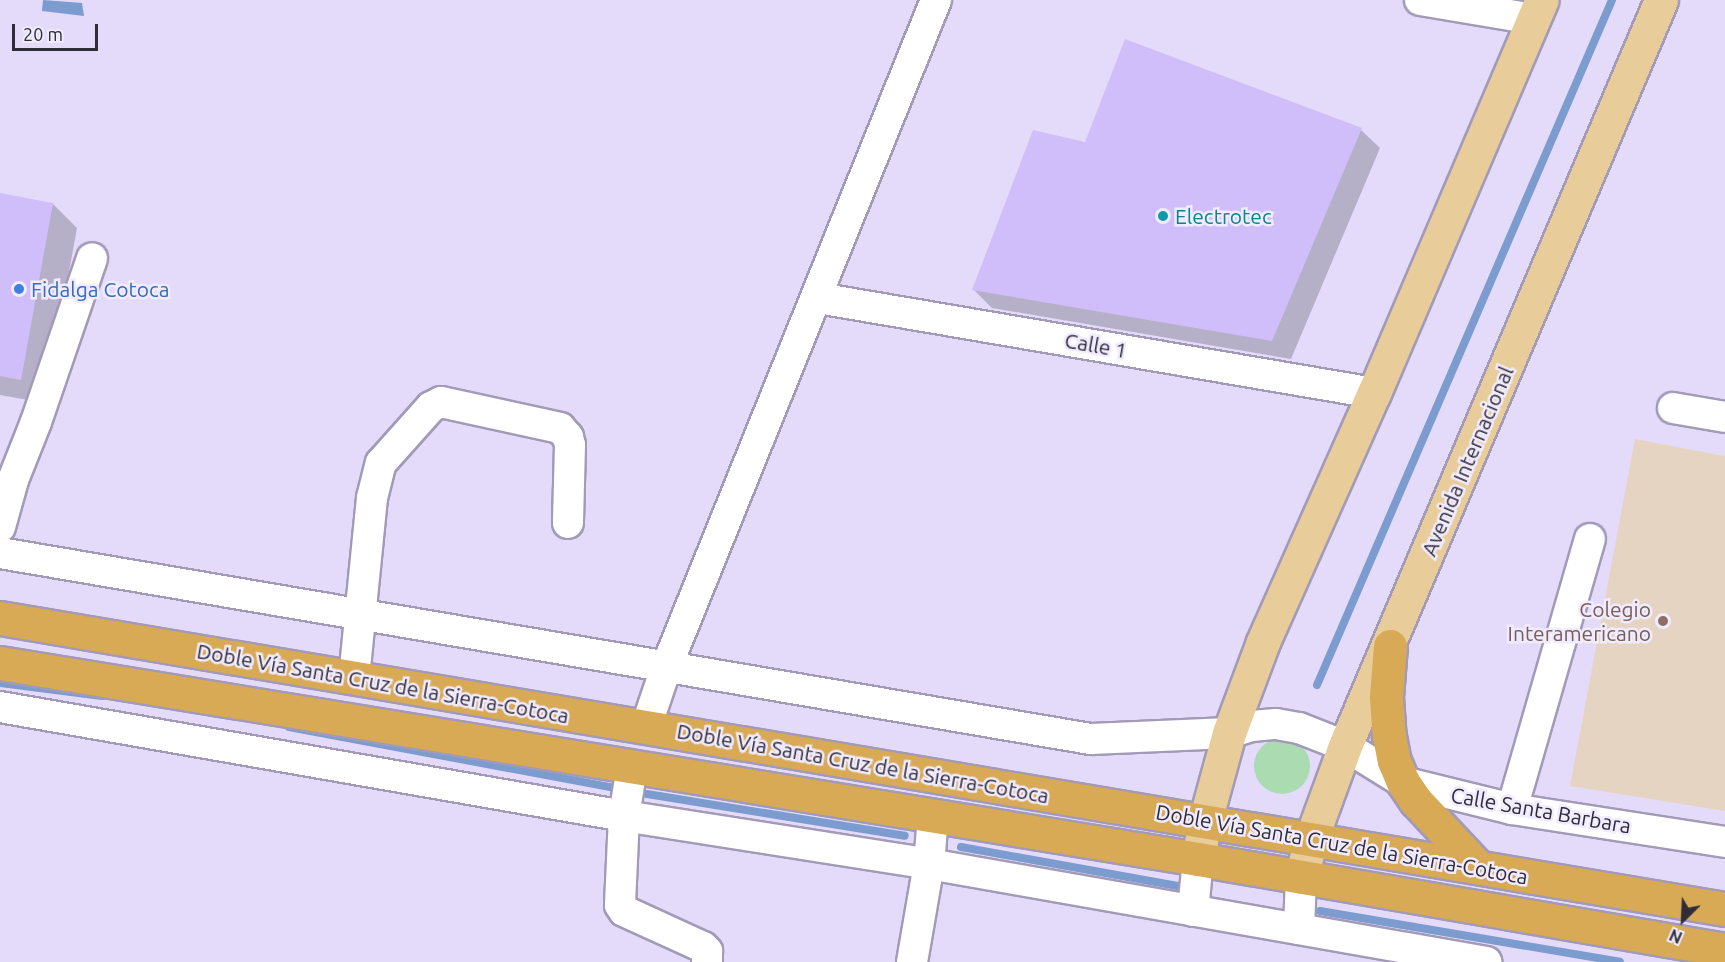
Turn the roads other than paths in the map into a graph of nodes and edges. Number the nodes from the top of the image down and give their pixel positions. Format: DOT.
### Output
graph roads {
  1 [pos="936,0"];
  2 [pos="1420,0"];
  3 [pos="1661,0"];
  4 [pos="1538,10"];
  5 [pos="92,258"];
  6 [pos="818,298"];
  7 [pos="1374,393"];
  8 [pos="1673,408"];
  9 [pos="1725,417"];
  10 [pos="6,478"];
  11 [pos="568,523"];
  12 [pos="0,527"];
  13 [pos="1590,539"];
  14 [pos="0,553"];
  15 [pos="360,615"];
  16 [pos="0,618"];
  17 [pos="1390,646"];
  18 [pos="0,663"];
  19 [pos="666,668"];
  20 [pos="354,678"];
  21 [pos="0,707"];
  22 [pos="646,727"];
  23 [pos="1229,733"];
  24 [pos="1345,746"];
  25 [pos="632,767"];
  26 [pos="1403,782"];
  27 [pos="1512,809"];
  28 [pos="624,816"];
  29 [pos="933,816"];
  30 [pos="1205,821"];
  31 [pos="1311,839"];
  32 [pos="1725,842"];
  33 [pos="1198,859"];
  34 [pos="929,864"];
  35 [pos="1478,867"];
  36 [pos="1301,877"];
  37 [pos="1725,909"];
  38 [pos="1193,911"];
  39 [pos="1299,929"];
  40 [pos="1725,950"];
  41 [pos="707,962"];
  42 [pos="912,962"];
  43 [pos="1486,962"];
  1 -- 6 [label="street"];
  2 -- 4 [label="street"];
  3 -- 17 [label="main road, Avenida Internacional"];
  4 -- 7 [label="main road"];
  5 -- 10 [label="street"];
  6 -- 7 [label="street, Calle 1"];
  6 -- 19 [label="street"];
  7 -- 23 [label="main road"];
  8 -- 9 [label="street"];
  10 -- 12 [label="street"];
  11 -- 15 [label="street"];
  13 -- 27 [label="street"];
  14 -- 15 [label="street, Calle Santa Barbara"];
  15 -- 19 [label="street, Calle Santa Barbara"];
  15 -- 20 [label="street"];
  16 -- 20 [label="highway, Doble Vía Santa Cruz de la Sierra-Cotoca"];
  17 -- 24 [label="main road, Avenida Internacional"];
  17 -- 26 [label="highway"];
  18 -- 25 [label="highway, Doble Vía Santa Cruz de la Sierra-Cotoca"];
  19 -- 22 [label="street"];
  19 -- 23 [label="street, Calle Santa Barbara"];
  20 -- 22 [label="highway, Doble Vía Santa Cruz de la Sierra-Cotoca"];
  21 -- 28 [label="street"];
  22 -- 30 [label="highway, Doble Vía Santa Cruz de la Sierra-Cotoca"];
  23 -- 24 [label="street, Calle Santa Barbara"];
  23 -- 30 [label="main road"];
  24 -- 26 [label="street, Calle Santa Barbara"];
  24 -- 31 [label="main road, Avenida Internacional"];
  25 -- 28 [label="street"];
  25 -- 29 [label="highway, Doble Vía Santa Cruz de la Sierra-Cotoca"];
  26 -- 27 [label="street, Calle Santa Barbara"];
  26 -- 35 [label="highway"];
  27 -- 32 [label="street, Calle Santa Barbara"];
  28 -- 34 [label="street"];
  28 -- 41 [label="street"];
  29 -- 33 [label="highway, Doble Vía Santa Cruz de la Sierra-Cotoca"];
  29 -- 34 [label="street"];
  30 -- 31 [label="highway, Doble Vía Santa Cruz de la Sierra-Cotoca"];
  30 -- 33 [label="main road"];
  31 -- 35 [label="highway, Doble Vía Santa Cruz de la Sierra-Cotoca"];
  31 -- 36 [label="main road, Avenida Internacional"];
  33 -- 36 [label="highway, Doble Vía Santa Cruz de la Sierra-Cotoca"];
  33 -- 38 [label="street"];
  34 -- 38 [label="street"];
  34 -- 42 [label="street"];
  35 -- 37 [label="highway, Doble Vía Santa Cruz de la Sierra-Cotoca"];
  36 -- 39 [label="street, Avenida Internacional"];
  36 -- 40 [label="highway, Doble Vía Santa Cruz de la Sierra-Cotoca"];
  38 -- 39 [label="street"];
  39 -- 43 [label="street"];
}
